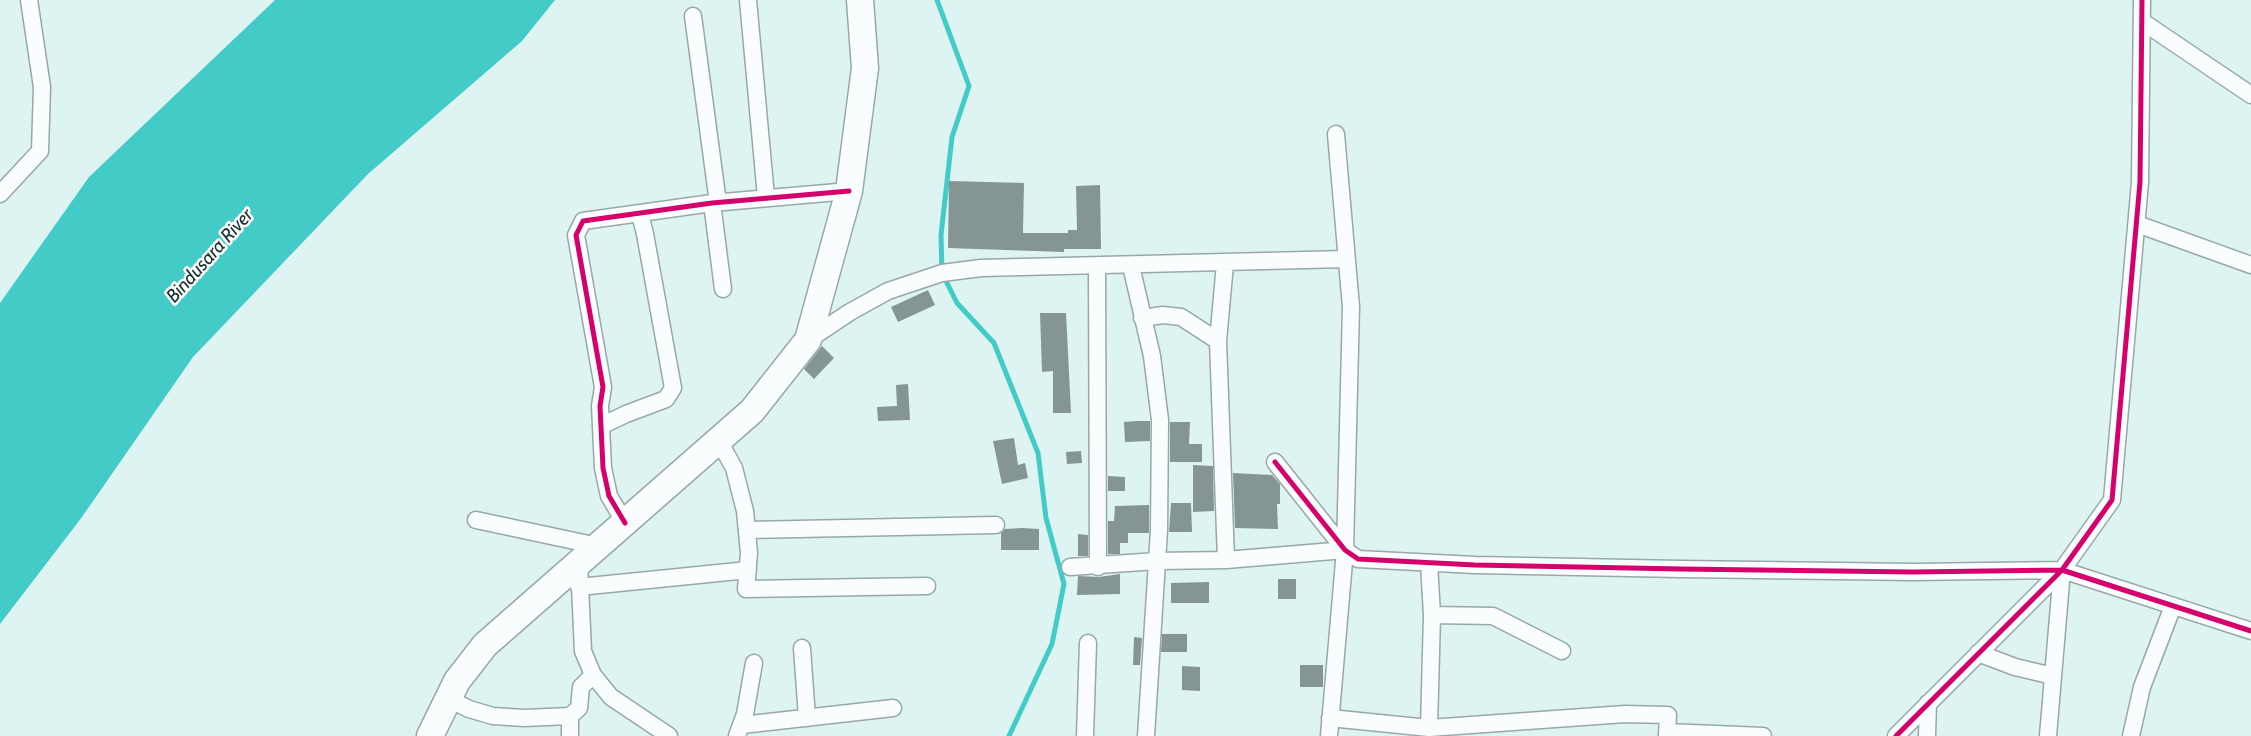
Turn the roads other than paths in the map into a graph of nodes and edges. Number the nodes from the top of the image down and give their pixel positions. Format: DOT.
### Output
graph roads {
  1 [pos="29,0"];
  2 [pos="748,0"];
  3 [pos="860,0"];
  4 [pos="2142,0"];
  5 [pos="693,16"];
  6 [pos="2143,22"];
  7 [pos="2251,95"];
  8 [pos="1336,134"];
  9 [pos="848,191"];
  10 [pos="0,194"];
  11 [pos="766,198"];
  12 [pos="715,203"];
  13 [pos="640,214"];
  14 [pos="2137,224"];
  15 [pos="1346,259"];
  16 [pos="1225,264"];
  17 [pos="2251,265"];
  18 [pos="1097,266"];
  19 [pos="1131,266"];
  20 [pos="724,289"];
  21 [pos="1142,318"];
  22 [pos="808,340"];
  23 [pos="1218,341"];
  24 [pos="601,426"];
  25 [pos="719,441"];
  26 [pos="1275,462"];
  27 [pos="476,520"];
  28 [pos="625,523"];
  29 [pos="996,525"];
  30 [pos="748,530"];
  31 [pos="598,546"];
  32 [pos="1345,550"];
  33 [pos="1226,560"];
  34 [pos="1157,561"];
  35 [pos="1429,563"];
  36 [pos="1070,567"];
  37 [pos="1098,567"];
  38 [pos="748,570"];
  39 [pos="2062,570"];
  40 [pos="579,575"];
  41 [pos="927,586"];
  42 [pos="2173,606"];
  43 [pos="1432,614"];
  44 [pos="2251,630"];
  45 [pos="1088,643"];
  46 [pos="802,648"];
  47 [pos="1562,651"];
  48 [pos="1978,652"];
  49 [pos="754,663"];
  50 [pos="593,675"];
  51 [pos="2053,676"];
  52 [pos="447,698"];
  53 [pos="1928,703"];
  54 [pos="893,708"];
  55 [pos="570,716"];
  56 [pos="807,718"];
  57 [pos="1330,718"];
  58 [pos="1429,728"];
  59 [pos="1467,730"];
  60 [pos="739,731"];
  61 [pos="1667,734"];
  62 [pos="430,736"];
  63 [pos="570,736"];
  64 [pos="668,736"];
  65 [pos="1085,736"];
  66 [pos="1146,736"];
  67 [pos="1328,736"];
  68 [pos="1763,736"];
  69 [pos="1896,736"];
  70 [pos="1927,736"];
  71 [pos="2048,736"];
  72 [pos="2131,736"];
  1 -- 10 [label="street"];
  2 -- 11 [label="street"];
  3 -- 9 [label="main road"];
  4 -- 6 [label="street"];
  5 -- 12 [label="street"];
  6 -- 7 [label="street"];
  6 -- 14 [label="street"];
  8 -- 15 [label="street"];
  9 -- 11 [label="street"];
  9 -- 22 [label="main road"];
  11 -- 12 [label="street"];
  12 -- 13 [label="street"];
  12 -- 20 [label="street"];
  13 -- 24 [label="street"];
  13 -- 24 [label="street"];
  14 -- 17 [label="street"];
  14 -- 39 [label="street"];
  15 -- 16 [label="street"];
  15 -- 32 [label="street"];
  16 -- 19 [label="street"];
  16 -- 23 [label="street"];
  18 -- 19 [label="street"];
  18 -- 22 [label="street"];
  18 -- 37 [label="street"];
  19 -- 21 [label="street"];
  21 -- 23 [label="street"];
  21 -- 34 [label="street"];
  22 -- 25 [label="main road"];
  23 -- 33 [label="street"];
  24 -- 28 [label="street"];
  25 -- 28 [label="main road"];
  25 -- 30 [label="street"];
  26 -- 32 [label="street"];
  27 -- 31 [label="street"];
  28 -- 31 [label="main road"];
  29 -- 30 [label="street"];
  30 -- 38 [label="street"];
  31 -- 40 [label="main road"];
  32 -- 33 [label="street"];
  32 -- 35 [label="street"];
  32 -- 57 [label="street"];
  33 -- 34 [label="street"];
  34 -- 37 [label="street"];
  34 -- 66 [label="street"];
  35 -- 39 [label="street"];
  35 -- 43 [label="street"];
  36 -- 37 [label="street"];
  38 -- 40 [label="street"];
  38 -- 41 [label="street"];
  39 -- 42 [label="street"];
  39 -- 48 [label="street"];
  39 -- 51 [label="street"];
  40 -- 50 [label="street"];
  40 -- 52 [label="main road"];
  42 -- 44 [label="street"];
  42 -- 72 [label="street"];
  43 -- 47 [label="street"];
  43 -- 58 [label="street"];
  45 -- 65 [label="street"];
  46 -- 56 [label="street"];
  48 -- 51 [label="street"];
  48 -- 53 [label="street"];
  49 -- 60 [label="street"];
  50 -- 55 [label="street"];
  50 -- 64 [label="street"];
  51 -- 71 [label="street"];
  52 -- 55 [label="street"];
  52 -- 62 [label="main road"];
  53 -- 69 [label="street"];
  53 -- 70 [label="street"];
  54 -- 56 [label="street"];
  55 -- 63 [label="street"];
  56 -- 60 [label="street"];
  57 -- 58 [label="street"];
  57 -- 67 [label="street"];
  58 -- 59 [label="street"];
  59 -- 61 [label="street"];
  61 -- 68 [label="street"];
}
